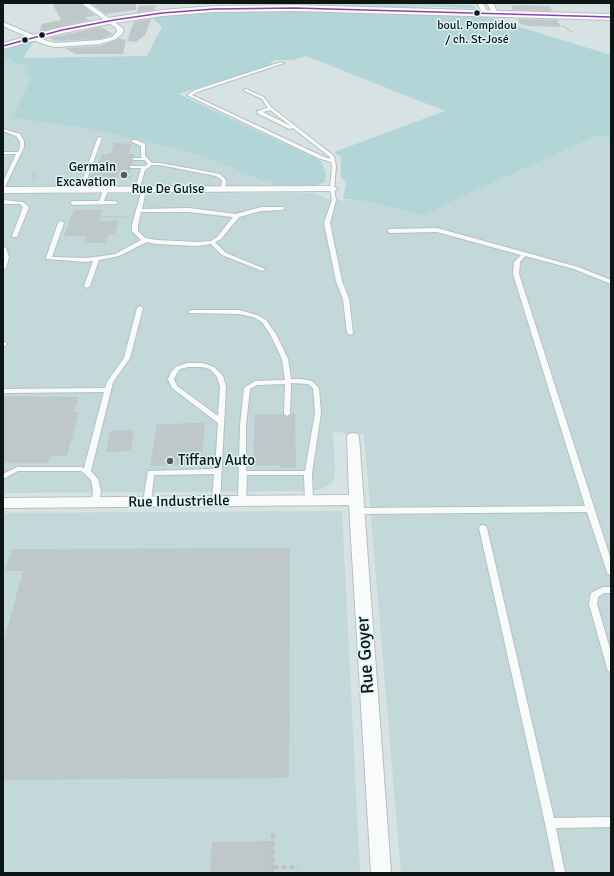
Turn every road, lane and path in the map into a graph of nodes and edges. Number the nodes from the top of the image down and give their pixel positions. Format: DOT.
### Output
graph roads {
  1 [pos="84,3"];
  2 [pos="480,3"];
  3 [pos="490,3"];
  4 [pos="484,13"];
  5 [pos="495,14"];
  6 [pos="611,17"];
  7 [pos="108,20"];
  8 [pos="3,24"];
  9 [pos="562,24"];
  10 [pos="133,29"];
  11 [pos="132,32"];
  12 [pos="572,32"];
  13 [pos="34,37"];
  14 [pos="3,46"];
  15 [pos="282,63"];
  16 [pos="245,90"];
  17 [pos="271,109"];
  18 [pos="3,130"];
  19 [pos="304,134"];
  20 [pos="100,138"];
  21 [pos="134,141"];
  22 [pos="3,153"];
  23 [pos="19,153"];
  24 [pos="134,159"];
  25 [pos="145,159"];
  26 [pos="92,160"];
  27 [pos="98,160"];
  28 [pos="333,161"];
  29 [pos="150,164"];
  30 [pos="131,167"];
  31 [pos="144,167"];
  32 [pos="31,174"];
  33 [pos="6,175"];
  34 [pos="131,177"];
  35 [pos="123,178"];
  36 [pos="33,181"];
  37 [pos="3,189"];
  38 [pos="332,189"];
  39 [pos="81,190"];
  40 [pos="106,190"];
  41 [pos="140,190"];
  42 [pos="224,190"];
  43 [pos="3,202"];
  44 [pos="73,203"];
  45 [pos="102,203"];
  46 [pos="116,203"];
  47 [pos="282,208"];
  48 [pos="138,210"];
  49 [pos="237,216"];
  50 [pos="101,217"];
  51 [pos="116,217"];
  52 [pos="61,223"];
  53 [pos="390,231"];
  54 [pos="15,236"];
  55 [pos="146,240"];
  56 [pos="212,242"];
  57 [pos="3,248"];
  58 [pos="524,254"];
  59 [pos="96,260"];
  60 [pos="3,268"];
  61 [pos="262,269"];
  62 [pos="611,282"];
  63 [pos="87,286"];
  64 [pos="140,308"];
  65 [pos="191,312"];
  66 [pos="350,333"];
  67 [pos="288,381"];
  68 [pos="108,390"];
  69 [pos="3,391"];
  70 [pos="287,414"];
  71 [pos="221,422"];
  72 [pos="354,437"];
  73 [pos="87,471"];
  74 [pos="218,472"];
  75 [pos="243,473"];
  76 [pos="308,473"];
  77 [pos="3,477"];
  78 [pos="216,501"];
  79 [pos="242,501"];
  80 [pos="309,501"];
  81 [pos="96,502"];
  82 [pos="147,502"];
  83 [pos="3,503"];
  84 [pos="356,506"];
  85 [pos="590,509"];
  86 [pos="483,528"];
  87 [pos="611,572"];
  88 [pos="611,590"];
  89 [pos="611,668"];
  90 [pos="611,822"];
  91 [pos="550,823"];
  92 [pos="273,833"];
  93 [pos="273,867"];
  94 [pos="298,867"];
  95 [pos="273,873"];
  96 [pos="381,873"];
  97 [pos="560,873"];
  1 -- 7 [label="street"];
  2 -- 4 [label="street"];
  3 -- 5 [label="street"];
  4 -- 5 [label="street"];
  4 -- 7 [label="street"];
  5 -- 6 [label="street"];
  7 -- 13 [label="street"];
  7 -- 13 [label="street"];
  8 -- 13 [label="street"];
  9 -- 12 [label="path"];
  10 -- 11 [label="path"];
  13 -- 14 [label="street"];
  15 -- 28 [label="lane"];
  16 -- 17 [label="lane"];
  17 -- 19 [label="lane"];
  17 -- 19 [label="lane"];
  18 -- 23 [label="lane"];
  19 -- 28 [label="lane"];
  20 -- 26 [label="lane"];
  21 -- 25 [label="lane"];
  22 -- 23 [label="lane"];
  23 -- 33 [label="lane"];
  24 -- 25 [label="lane"];
  25 -- 29 [label="lane"];
  26 -- 27 [label="lane"];
  26 -- 39 [label="lane"];
  28 -- 38 [label="lane"];
  29 -- 31 [label="lane"];
  29 -- 42 [label="lane"];
  30 -- 31 [label="lane"];
  31 -- 41 [label="lane"];
  32 -- 36 [label="path"];
  33 -- 37 [label="lane"];
  34 -- 35 [label="path"];
  37 -- 39 [label="street, Rue De Guise"];
  38 -- 42 [label="street, Rue De Guise"];
  38 -- 66 [label="lane"];
  39 -- 40 [label="street, Rue De Guise"];
  40 -- 41 [label="street, Rue De Guise"];
  40 -- 45 [label="lane"];
  41 -- 42 [label="street, Rue De Guise"];
  41 -- 48 [label="lane"];
  43 -- 54 [label="lane"];
  44 -- 45 [label="lane"];
  45 -- 46 [label="lane"];
  47 -- 49 [label="lane"];
  48 -- 49 [label="lane"];
  48 -- 55 [label="lane"];
  49 -- 56 [label="lane"];
  50 -- 51 [label="path"];
  52 -- 59 [label="lane"];
  53 -- 58 [label="lane"];
  55 -- 56 [label="lane"];
  55 -- 59 [label="lane"];
  56 -- 61 [label="lane"];
  57 -- 60 [label="lane"];
  58 -- 62 [label="lane"];
  58 -- 85 [label="lane"];
  59 -- 63 [label="lane"];
  64 -- 68 [label="lane"];
  65 -- 67 [label="lane"];
  67 -- 70 [label="lane"];
  67 -- 75 [label="lane"];
  67 -- 76 [label="lane"];
  68 -- 69 [label="lane"];
  68 -- 73 [label="lane"];
  71 -- 71 [label="lane"];
  71 -- 74 [label="lane"];
  72 -- 84 [label="street, Rue Goyer"];
  73 -- 77 [label="lane"];
  73 -- 81 [label="lane"];
  74 -- 78 [label="lane"];
  74 -- 82 [label="lane"];
  75 -- 76 [label="lane"];
  75 -- 79 [label="lane"];
  76 -- 80 [label="lane"];
  78 -- 79 [label="street, Rue Industrielle"];
  78 -- 82 [label="street, Rue Industrielle"];
  79 -- 80 [label="street, Rue Industrielle"];
  80 -- 84 [label="street, Rue Industrielle"];
  81 -- 82 [label="street, Rue Industrielle"];
  81 -- 83 [label="street, Rue Industrielle"];
  84 -- 85 [label="lane"];
  84 -- 96 [label="street, Rue Goyer"];
  85 -- 87 [label="lane"];
  86 -- 91 [label="lane"];
  88 -- 89 [label="lane"];
  90 -- 91 [label="lane"];
  91 -- 97 [label="lane"];
  92 -- 93 [label="path"];
  93 -- 94 [label="path"];
  93 -- 95 [label="path"];
}
